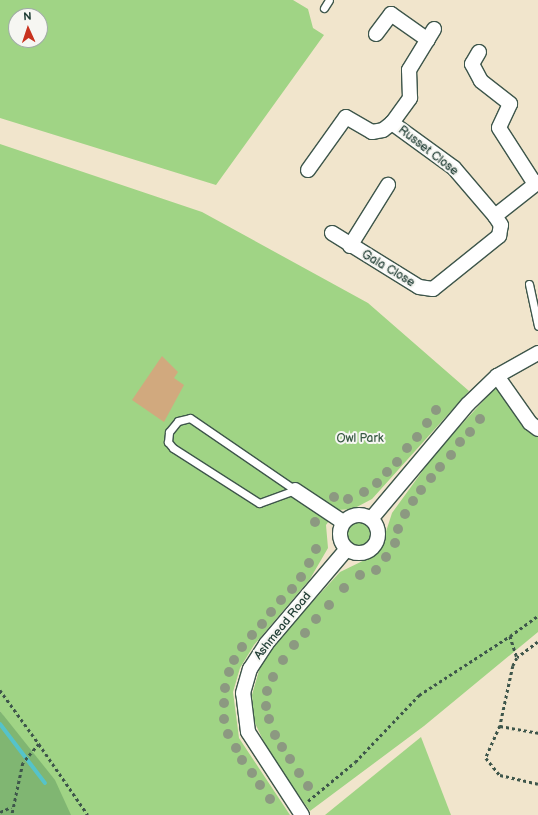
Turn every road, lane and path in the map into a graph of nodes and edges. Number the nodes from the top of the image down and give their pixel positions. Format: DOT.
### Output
graph roads {
  1 [pos="329,0"];
  2 [pos="324,8"];
  3 [pos="376,34"];
  4 [pos="479,52"];
  5 [pos="392,123"];
  6 [pos="308,170"];
  7 [pos="537,183"];
  8 [pos="388,185"];
  9 [pos="495,216"];
  10 [pos="332,233"];
  11 [pos="350,246"];
  12 [pos="529,284"];
  13 [pos="538,326"];
  14 [pos="538,353"];
  15 [pos="497,376"];
  16 [pos="538,429"];
  17 [pos="295,490"];
  18 [pos="371,519"];
  19 [pos="343,522"];
  20 [pos="346,550"];
  21 [pos="538,616"];
  22 [pos="510,636"];
  23 [pos="538,642"];
  24 [pos="517,658"];
  25 [pos="0,690"];
  26 [pos="500,726"];
  27 [pos="538,733"];
  28 [pos="39,744"];
  29 [pos="538,784"];
  30 [pos="11,807"];
  31 [pos="0,812"];
  32 [pos="300,812"];
  33 [pos="12,815"];
  34 [pos="88,815"];
  1 -- 2 [label="lane"];
  3 -- 5 [label="street, Russet Close"];
  4 -- 7 [label="street"];
  5 -- 6 [label="street, Russet Close"];
  5 -- 9 [label="street, Russet Close"];
  7 -- 9 [label="street"];
  8 -- 11 [label="street, Gala Close"];
  9 -- 11 [label="street, Gala Close"];
  10 -- 11 [label="street, Gala Close"];
  12 -- 13 [label="lane"];
  14 -- 15 [label="street"];
  15 -- 16 [label="street"];
  15 -- 18 [label="street"];
  17 -- 17 [label="lane"];
  17 -- 19 [label="street"];
  18 -- 19 [label="street"];
  18 -- 20 [label="street"];
  19 -- 20 [label="street"];
  20 -- 32 [label="street, Ashmead Road"];
  21 -- 22 [label="path"];
  22 -- 24 [label="path"];
  22 -- 32 [label="path"];
  23 -- 24 [label="path"];
  24 -- 26 [label="path"];
  25 -- 28 [label="path"];
  26 -- 27 [label="path"];
  26 -- 29 [label="path"];
  28 -- 30 [label="path"];
  28 -- 34 [label="path"];
  30 -- 31 [label="path"];
  30 -- 33 [label="path"];
}
